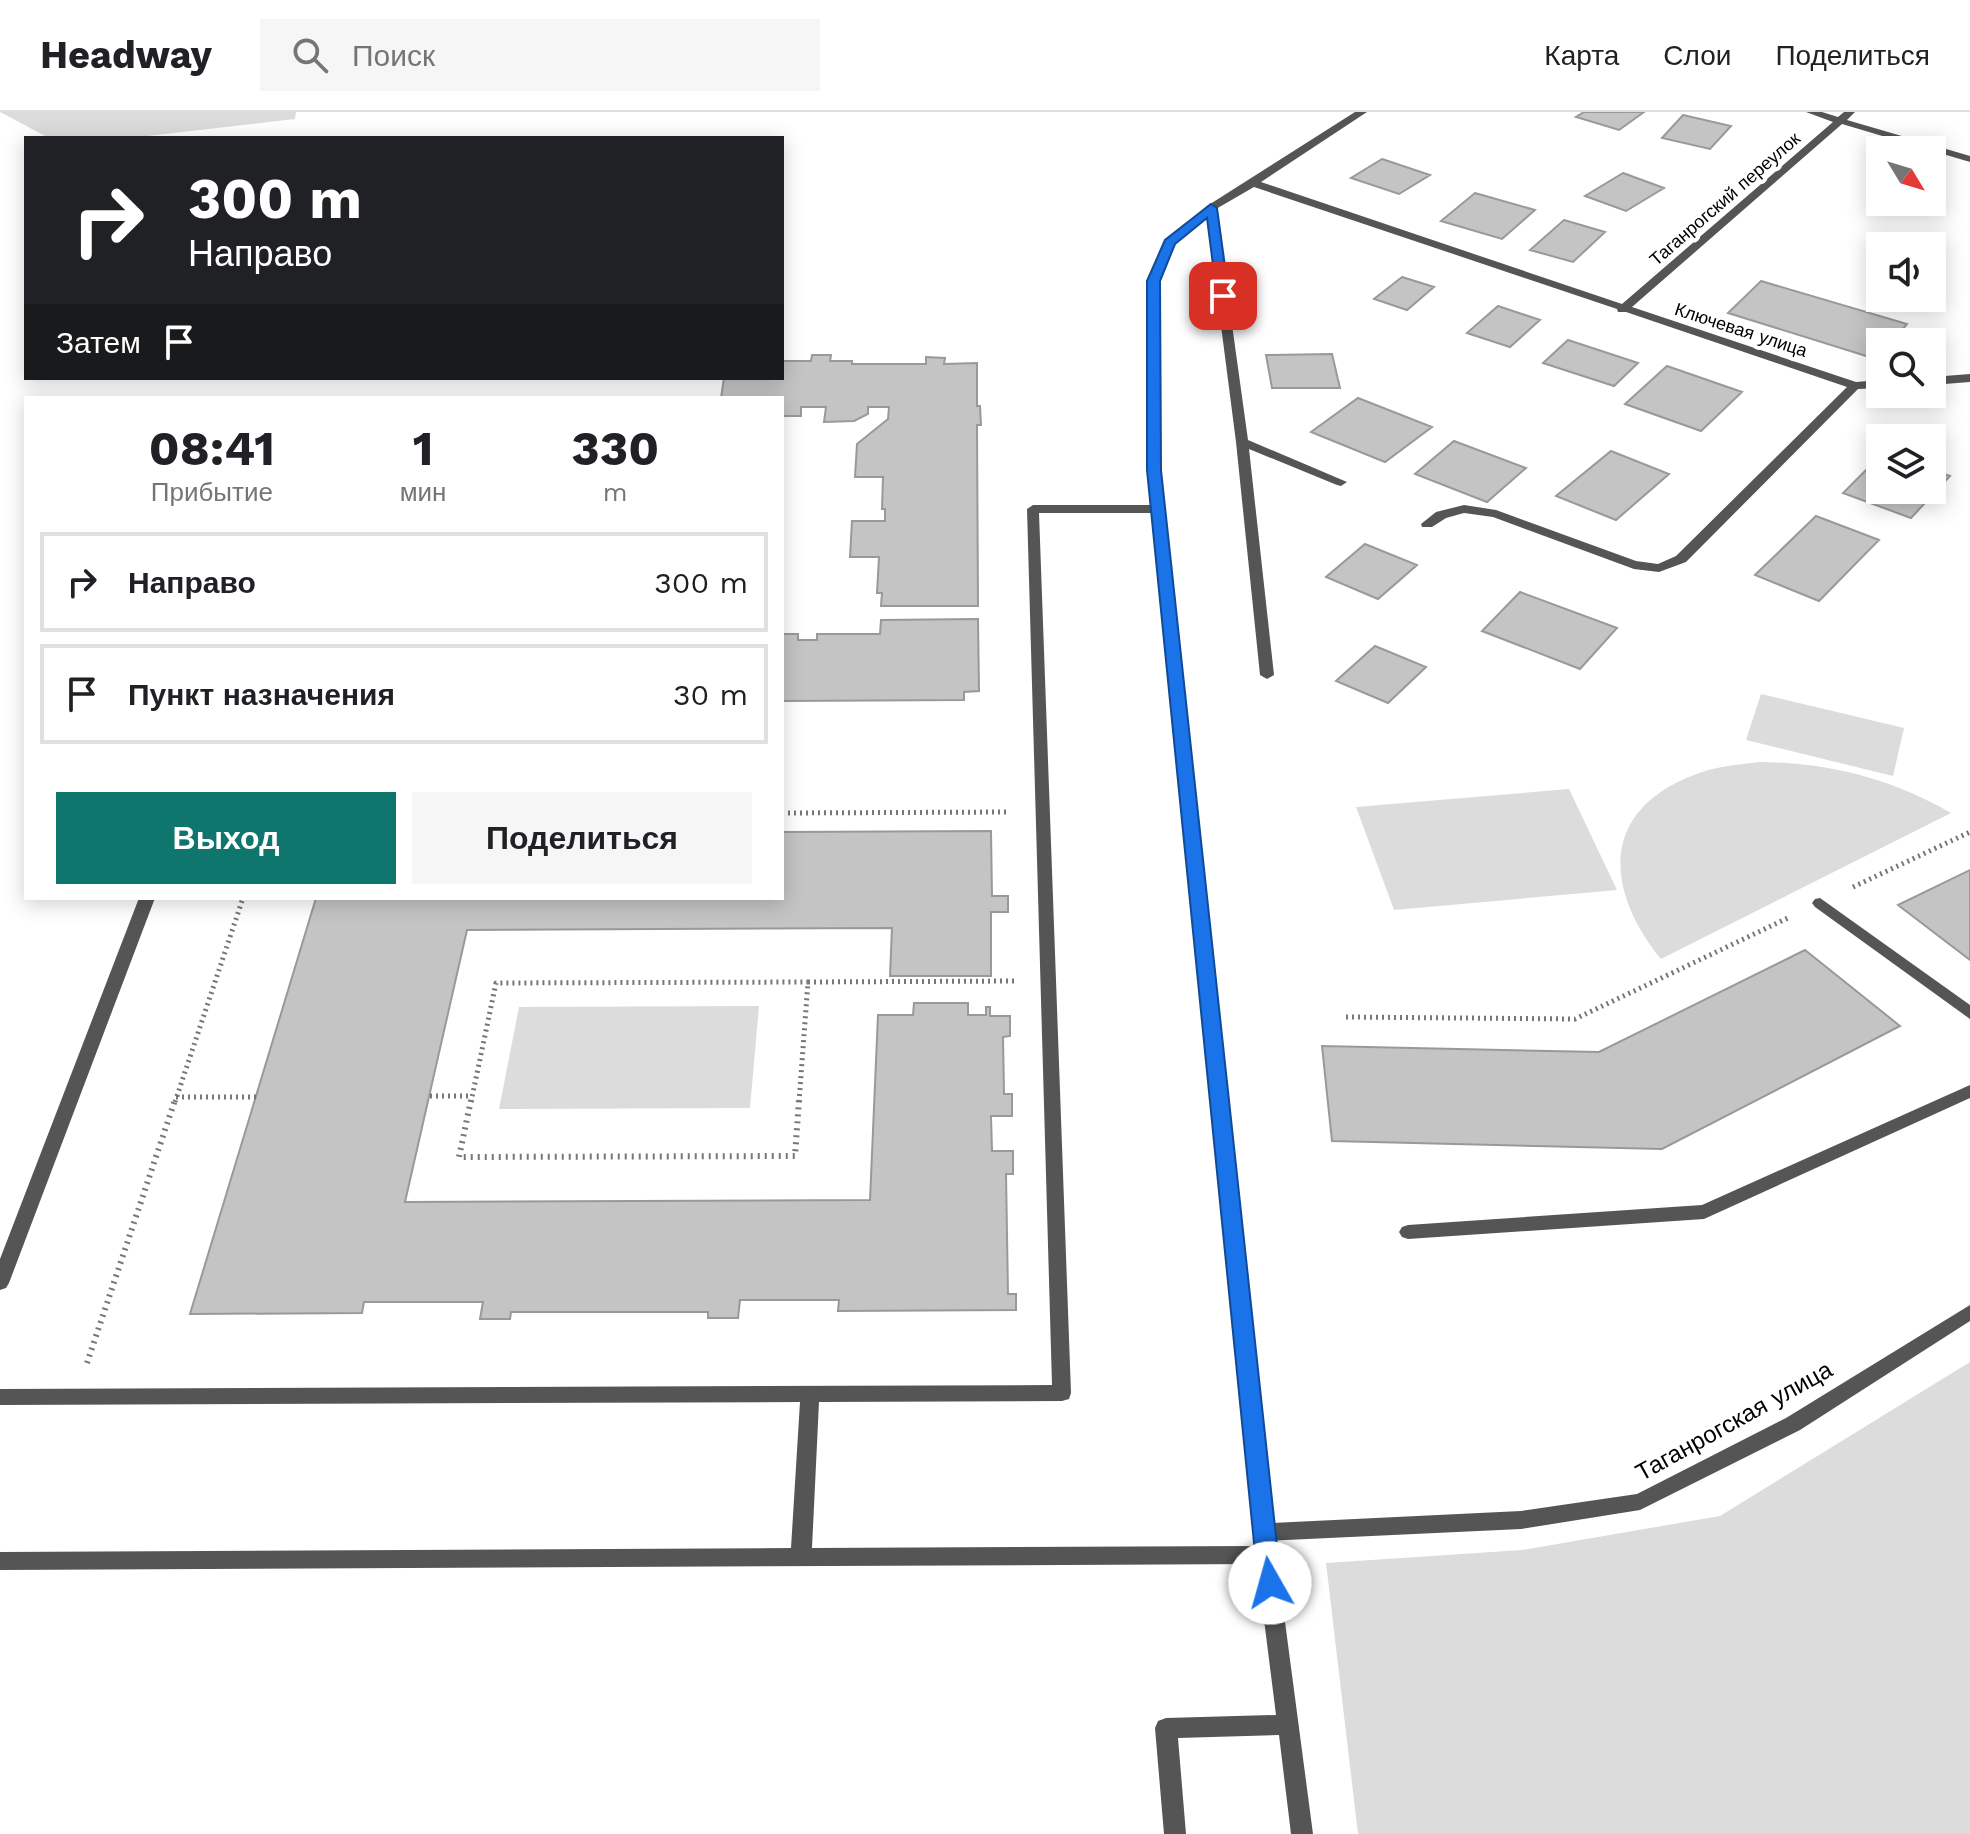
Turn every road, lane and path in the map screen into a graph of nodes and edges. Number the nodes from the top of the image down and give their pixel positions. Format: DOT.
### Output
graph roads {
  1 [pos="1362,112"];
  2 [pos="1811,112"];
  3 [pos="1845,116"];
  4 [pos="1970,159"];
  5 [pos="1253,183"];
  6 [pos="1211,208"];
  7 [pos="1622,310"];
  8 [pos="1970,378"];
  9 [pos="1946,380"];
  10 [pos="1866,385"];
  11 [pos="1855,386"];
  12 [pos="1242,442"];
  13 [pos="1341,482"];
  14 [pos="1158,509"];
  15 [pos="1427,524"];
  16 [pos="1267,675"];
  17 [pos="1043,812"];
  18 [pos="784,813"];
  19 [pos="1970,832"];
  20 [pos="146,900"];
  21 [pos="242,900"];
  22 [pos="1820,903"];
  23 [pos="1048,981"];
  24 [pos="808,982"];
  25 [pos="1970,1013"];
  26 [pos="1346,1017"];
  27 [pos="1970,1091"];
  28 [pos="430,1096"];
  29 [pos="472,1096"];
  30 [pos="176,1097"];
  31 [pos="256,1097"];
  32 [pos="1408,1232"];
  33 [pos="0,1283"];
  34 [pos="1970,1312"];
  35 [pos="810,1394"];
  36 [pos="0,1397"];
  37 [pos="75,1397"];
  38 [pos="1263,1532"];
  39 [pos="1266,1555"];
  40 [pos="801,1558"];
  41 [pos="0,1561"];
  42 [pos="1288,1725"];
  43 [pos="1175,1834"];
  44 [pos="1302,1834"];
  1 -- 5 [label="street"];
  2 -- 3 [label="street"];
  3 -- 4 [label="street"];
  3 -- 7 [label="street, Таганрогский переулок"];
  5 -- 6 [label="street"];
  5 -- 7 [label="street, Ключевая улица"];
  6 -- 12 [label="street"];
  6 -- 14 [label="street"];
  7 -- 11 [label="street, Ключевая улица"];
  8 -- 9 [label="street"];
  10 -- 11 [label="street"];
  11 -- 15 [label="street"];
  12 -- 13 [label="street"];
  12 -- 16 [label="street"];
  14 -- 17 [label="street"];
  14 -- 38 [label="street"];
  17 -- 18 [label="path"];
  17 -- 23 [label="street"];
  19 -- 22 [label="path"];
  20 -- 33 [label="street"];
  21 -- 30 [label="path"];
  22 -- 25 [label="street"];
  22 -- 26 [label="path"];
  23 -- 24 [label="path"];
  23 -- 35 [label="street"];
  24 -- 29 [label="path"];
  24 -- 29 [label="path"];
  27 -- 32 [label="street"];
  28 -- 29 [label="path"];
  30 -- 31 [label="path"];
  30 -- 37 [label="path"];
  34 -- 38 [label="street, Таганрогская улица"];
  35 -- 37 [label="street"];
  35 -- 40 [label="street"];
  36 -- 37 [label="street"];
  38 -- 39 [label="street"];
  39 -- 40 [label="street"];
  39 -- 42 [label="street"];
  40 -- 41 [label="street"];
  42 -- 43 [label="street"];
  42 -- 44 [label="street"];
}
